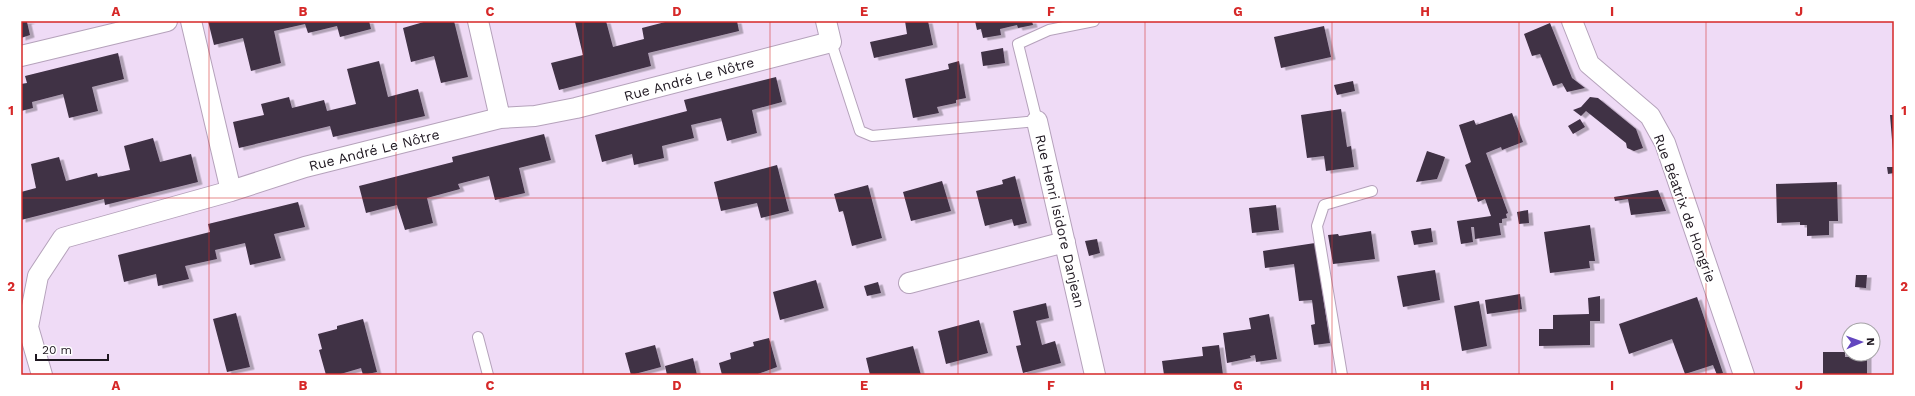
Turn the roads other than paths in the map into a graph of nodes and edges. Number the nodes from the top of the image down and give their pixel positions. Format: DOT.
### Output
graph roads {
  1 [pos="166,21"];
  2 [pos="191,21"];
  3 [pos="478,21"];
  4 [pos="826,21"];
  5 [pos="1094,21"];
  6 [pos="1572,21"];
  7 [pos="831,42"];
  8 [pos="21,56"];
  9 [pos="500,118"];
  10 [pos="1037,121"];
  11 [pos="231,191"];
  12 [pos="1372,191"];
  13 [pos="1065,242"];
  14 [pos="909,283"];
  15 [pos="25,327"];
  16 [pos="478,337"];
  17 [pos="42,375"];
  18 [pos="488,375"];
  19 [pos="1095,375"];
  20 [pos="1342,375"];
  21 [pos="1744,375"];
  1 -- 8 [label="street"];
  2 -- 11 [label="street"];
  3 -- 9 [label="street"];
  4 -- 7 [label="street, Rue Henri Isidore Danjean"];
  5 -- 10 [label="lane"];
  6 -- 21 [label="street, Rue Béatrix de Hongrie"];
  7 -- 9 [label="street, Rue André Le Nôtre"];
  7 -- 10 [label="lane, Rue Henri Isidore Danjean"];
  9 -- 11 [label="street, Rue André Le Nôtre"];
  10 -- 13 [label="street, Rue Henri Isidore Danjean"];
  11 -- 15 [label="street, Rue André Le Nôtre"];
  12 -- 20 [label="lane"];
  13 -- 14 [label="street"];
  13 -- 19 [label="street, Rue Henri Isidore Danjean"];
  15 -- 17 [label="street, Rue André Le Nôtre"];
  16 -- 18 [label="lane"];
}
